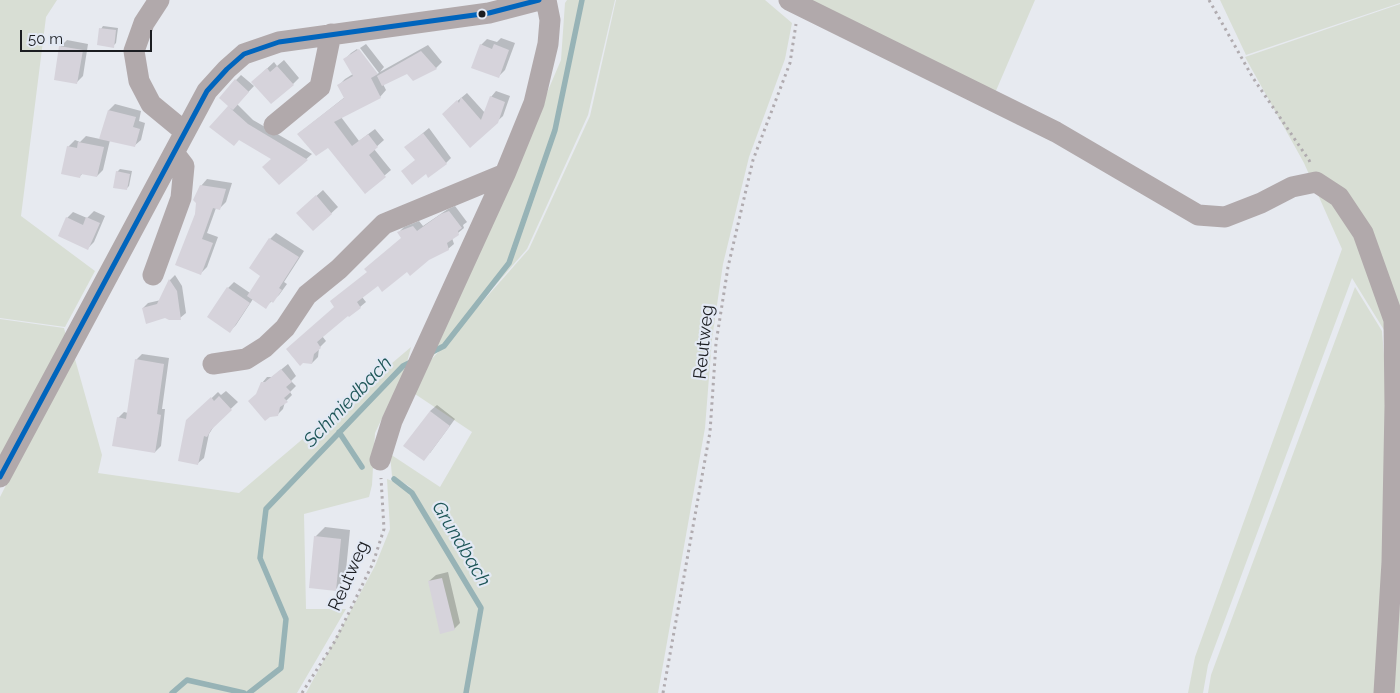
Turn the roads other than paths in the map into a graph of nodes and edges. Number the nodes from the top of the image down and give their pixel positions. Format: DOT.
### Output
graph roads {
  1 [pos="158,0"];
  2 [pos="539,0"];
  3 [pos="546,0"];
  4 [pos="790,1"];
  5 [pos="331,34"];
  6 [pos="274,125"];
  7 [pos="185,132"];
  8 [pos="174,153"];
  9 [pos="505,174"];
  10 [pos="153,275"];
  11 [pos="212,364"];
  12 [pos="380,460"];
  13 [pos="0,477"];
  14 [pos="1384,693"];
  1 -- 7 [label="street"];
  2 -- 5 [label="street"];
  3 -- 9 [label="street"];
  4 -- 14 [label="street"];
  5 -- 6 [label="street"];
  5 -- 7 [label="street"];
  7 -- 8 [label="street"];
  8 -- 10 [label="street"];
  8 -- 13 [label="street"];
  9 -- 11 [label="street"];
  9 -- 12 [label="street"];
}
